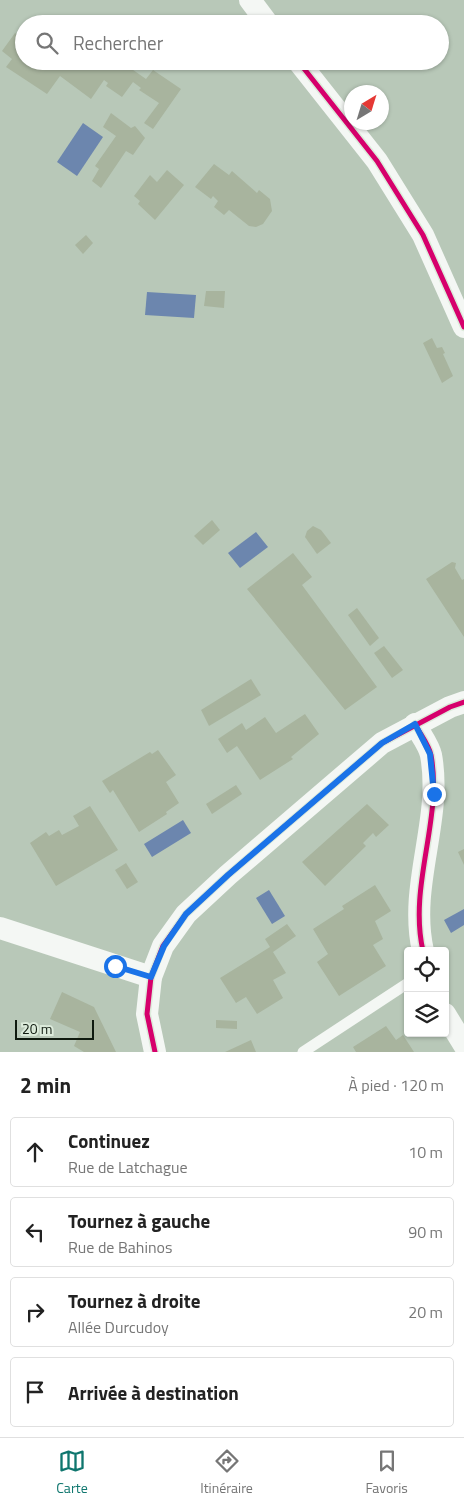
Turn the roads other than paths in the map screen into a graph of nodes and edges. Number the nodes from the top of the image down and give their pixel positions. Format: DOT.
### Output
graph roads {
  1 [pos="250,0"];
  2 [pos="261,15"];
  3 [pos="305,70"];
  4 [pos="464,327"];
  5 [pos="464,702"];
  6 [pos="415,724"];
  7 [pos="0,928"];
  8 [pos="423,947"];
  9 [pos="151,977"];
  10 [pos="404,986"];
  11 [pos="449,1021"];
  12 [pos="464,1045"];
  13 [pos="155,1052"];
  14 [pos="303,1052"];
  1 -- 2 [label="street"];
  3 -- 4 [label="street"];
  5 -- 6 [label="street"];
  6 -- 8 [label="street"];
  6 -- 9 [label="street"];
  7 -- 9 [label="street"];
  9 -- 13 [label="street"];
  10 -- 14 [label="lane"];
  11 -- 12 [label="street"];
}
